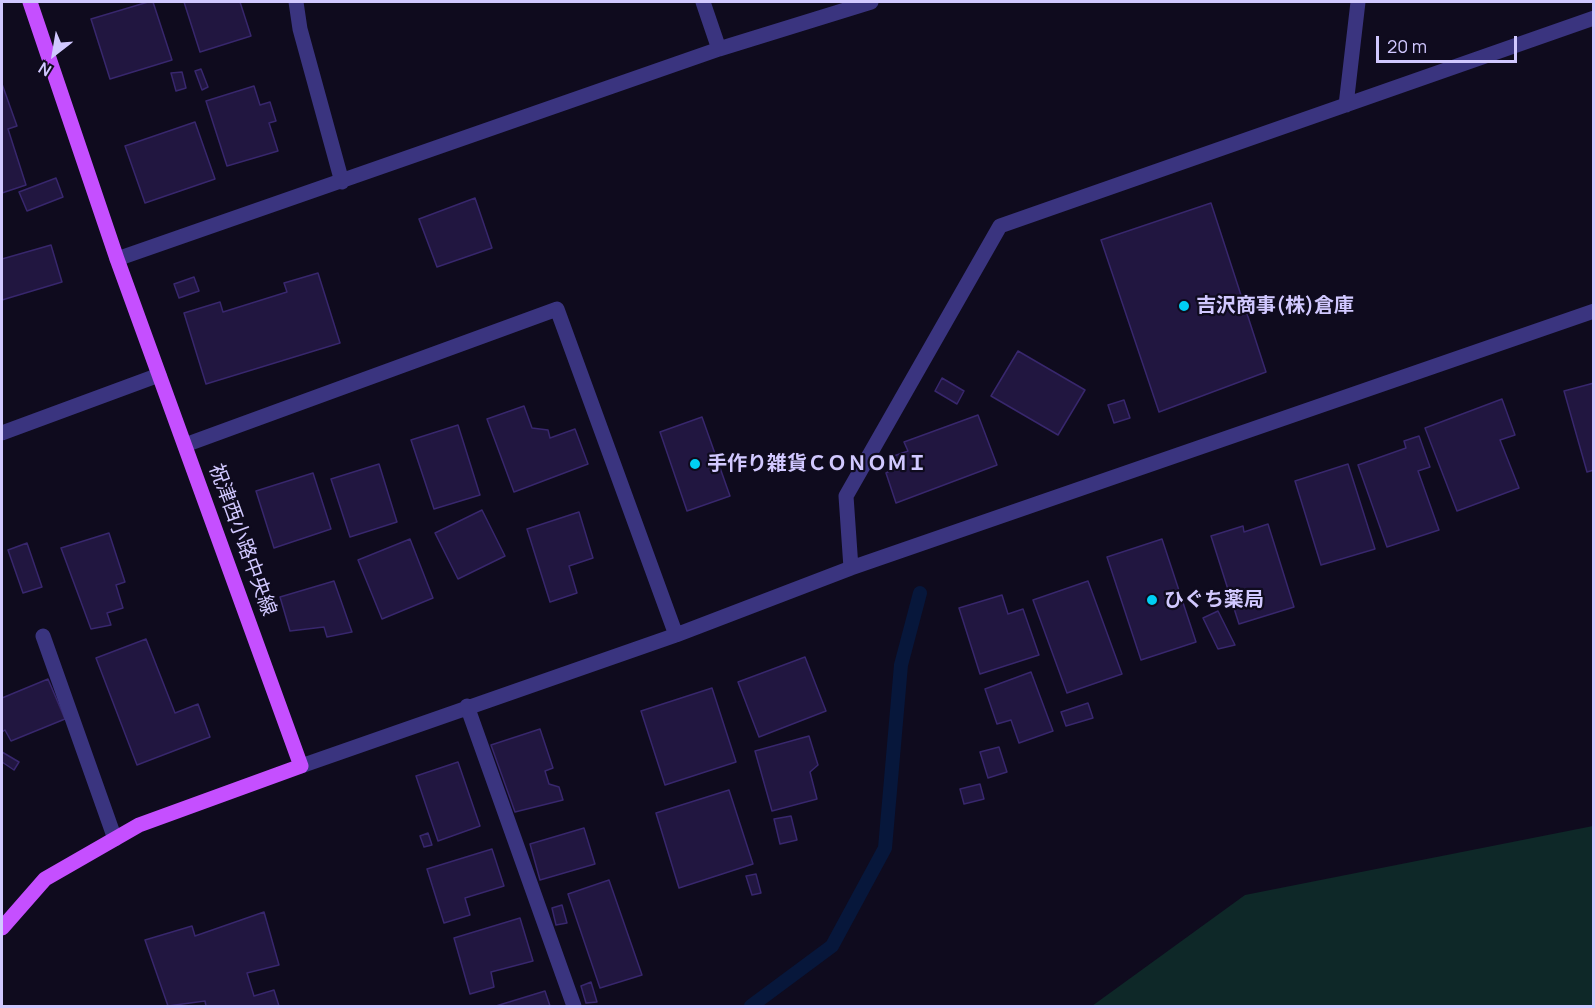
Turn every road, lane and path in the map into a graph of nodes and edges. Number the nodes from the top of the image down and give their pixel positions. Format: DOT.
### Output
graph roads {
  1 [pos="30,2"];
  2 [pos="296,2"];
  3 [pos="703,2"];
  4 [pos="871,2"];
  5 [pos="1358,2"];
  6 [pos="1593,18"];
  7 [pos="719,49"];
  8 [pos="1346,105"];
  9 [pos="342,182"];
  10 [pos="117,259"];
  11 [pos="1593,311"];
  12 [pos="159,375"];
  13 [pos="2,433"];
  14 [pos="185,446"];
  15 [pos="851,568"];
  16 [pos="676,635"];
  17 [pos="43,636"];
  18 [pos="467,706"];
  19 [pos="301,766"];
  20 [pos="115,839"];
  21 [pos="2,928"];
  22 [pos="574,1006"];
  1 -- 10 [label="main road, 祝津西小路中央線"];
  2 -- 9 [label="street"];
  3 -- 7 [label="street"];
  4 -- 7 [label="street"];
  5 -- 8 [label="street"];
  6 -- 8 [label="street"];
  7 -- 9 [label="street"];
  8 -- 15 [label="street"];
  9 -- 10 [label="street"];
  10 -- 12 [label="main road, 祝津西小路中央線"];
  11 -- 15 [label="street"];
  12 -- 13 [label="street"];
  12 -- 14 [label="main road, 祝津西小路中央線"];
  14 -- 16 [label="street"];
  14 -- 19 [label="main road, 祝津西小路中央線"];
  15 -- 16 [label="street"];
  16 -- 18 [label="street"];
  17 -- 20 [label="street"];
  18 -- 19 [label="street"];
  18 -- 22 [label="street"];
  19 -- 20 [label="main road"];
  20 -- 21 [label="main road"];
}
